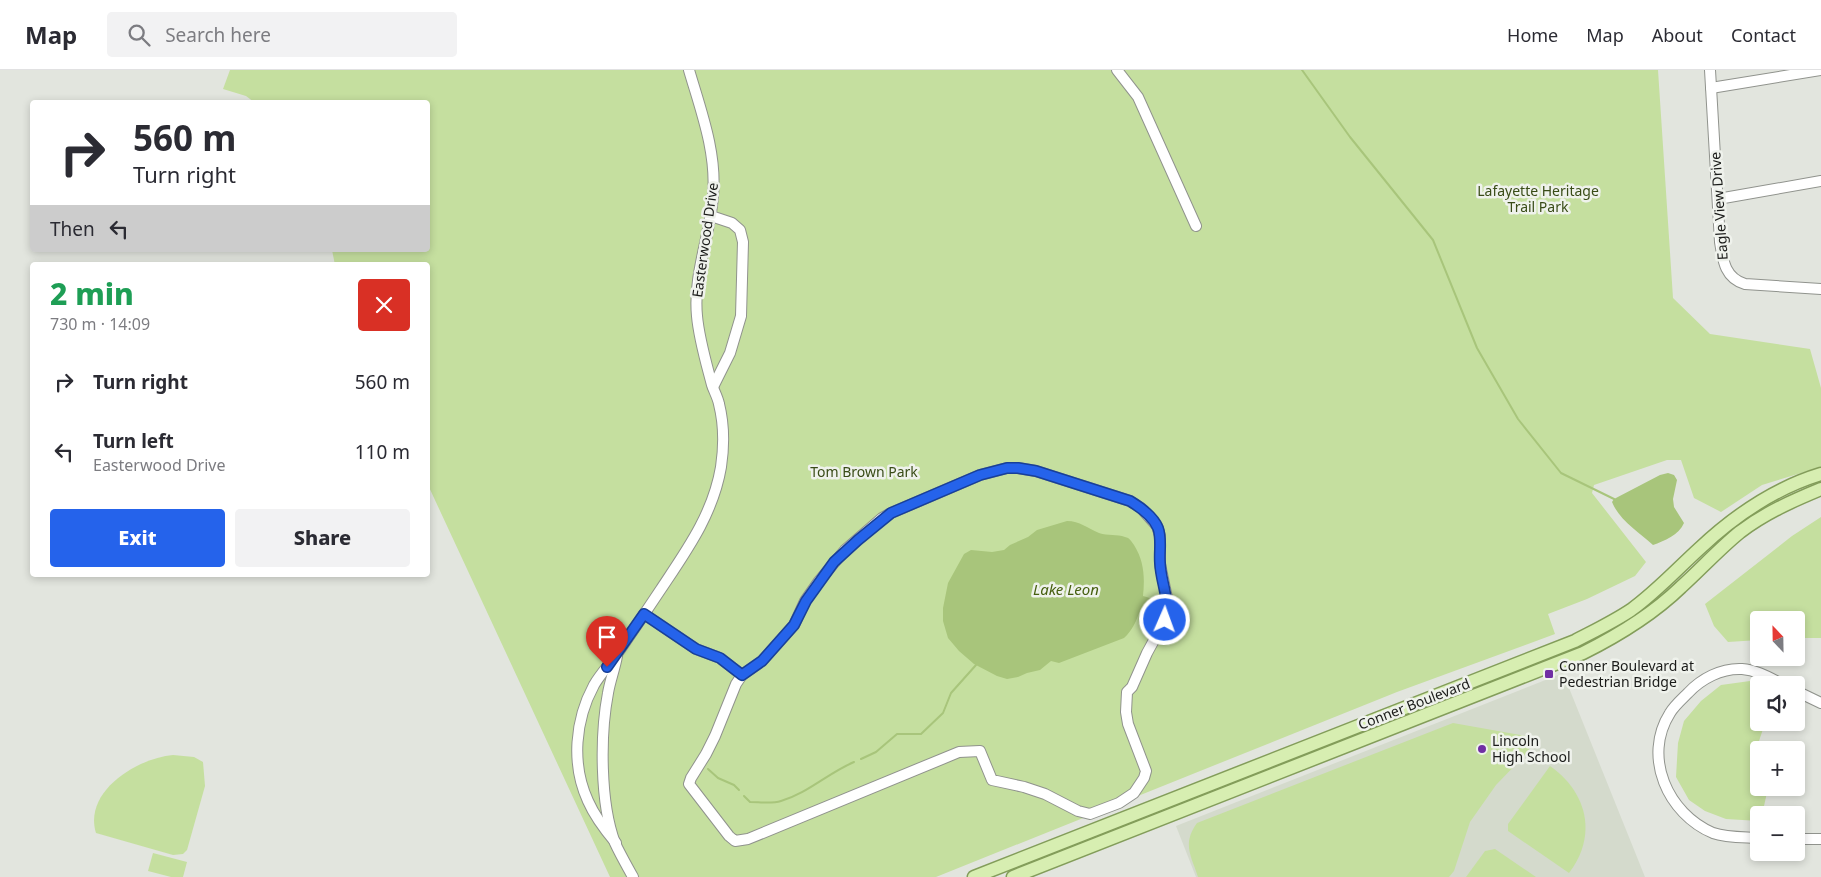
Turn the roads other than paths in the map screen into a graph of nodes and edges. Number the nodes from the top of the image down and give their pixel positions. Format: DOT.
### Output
graph roads {
  1 [pos="689,70"];
  2 [pos="1117,70"];
  3 [pos="1710,70"];
  4 [pos="1821,70"];
  5 [pos="1711,88"];
  6 [pos="1821,181"];
  7 [pos="1718,199"];
  8 [pos="711,216"];
  9 [pos="1196,226"];
  10 [pos="1821,289"];
  11 [pos="713,387"];
  12 [pos="1821,474"];
  13 [pos="1821,489"];
  14 [pos="644,614"];
  15 [pos="1549,651"];
  16 [pos="618,652"];
  17 [pos="1554,665"];
  18 [pos="742,675"];
  19 [pos="1767,676"];
  20 [pos="1805,695"];
  21 [pos="1821,703"];
  22 [pos="1750,837"];
  23 [pos="1805,839"];
  24 [pos="1821,840"];
  25 [pos="615,843"];
  26 [pos="1000,872"];
  27 [pos="633,877"];
  28 [pos="974,877"];
  29 [pos="1013,877"];
  1 -- 8 [label="street, Easterwood Drive"];
  2 -- 9 [label="street"];
  3 -- 5 [label="street, Eagle View Drive"];
  4 -- 5 [label="street"];
  5 -- 7 [label="street, Eagle View Drive"];
  6 -- 7 [label="street"];
  7 -- 10 [label="street, Eagle View Drive"];
  8 -- 11 [label="street, Easterwood Drive"];
  8 -- 11 [label="street"];
  11 -- 14 [label="street, Easterwood Drive"];
  12 -- 15 [label="main road, Conner Boulevard"];
  13 -- 17 [label="main road, Conner Boulevard"];
  14 -- 16 [label="street, Easterwood Drive"];
  14 -- 18 [label="street"];
  15 -- 17 [label="main road"];
  15 -- 26 [label="main road, Conner Boulevard"];
  16 -- 25 [label="street, Easterwood Drive"];
  16 -- 25 [label="street, Easterwood Drive"];
  17 -- 29 [label="main road, Conner Boulevard"];
  18 -- 18 [label="street"];
  19 -- 22 [label="street"];
  20 -- 21 [label="street"];
  23 -- 24 [label="street"];
  25 -- 27 [label="street, Easterwood Drive"];
  26 -- 28 [label="main road, Conner Boulevard"];
}
